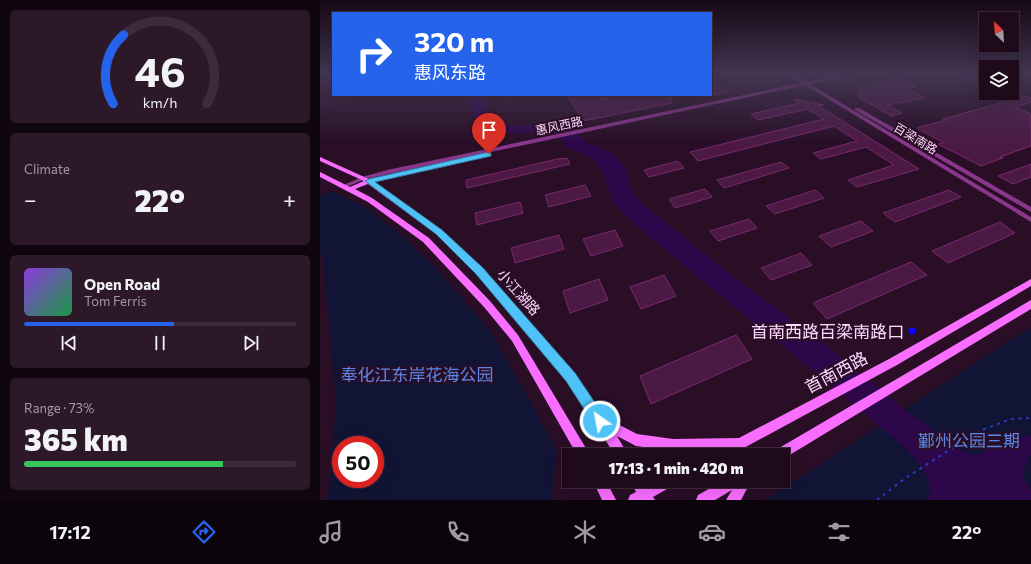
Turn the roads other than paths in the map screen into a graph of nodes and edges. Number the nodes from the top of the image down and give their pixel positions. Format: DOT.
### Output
graph roads {
  1 [pos="748,97"];
  2 [pos="832,97"];
  3 [pos="833,97"];
  4 [pos="320,158"];
  5 [pos="320,174"];
  6 [pos="367,180"];
  7 [pos="347,188"];
  8 [pos="1031,210"];
  9 [pos="1031,220"];
  10 [pos="1031,282"];
  11 [pos="1031,304"];
  12 [pos="600,421"];
  13 [pos="740,443"];
  14 [pos="580,448"];
  15 [pos="617,448"];
  16 [pos="731,448"];
  17 [pos="790,448"];
  18 [pos="602,488"];
  19 [pos="639,488"];
  20 [pos="658,488"];
  21 [pos="723,488"];
  22 [pos="741,488"];
  23 [pos="642,498"];
  24 [pos="609,500"];
  25 [pos="703,500"];
  26 [pos="734,500"];
  1 -- 6 [label="street, 惠风西路"];
  2 -- 9 [label="street, 百梁南路"];
  3 -- 8 [label="street, 百梁南路"];
  4 -- 6 [label="main road, 小江湖路"];
  5 -- 7 [label="main road"];
  6 -- 7 [label="main road, 惠风西路"];
  6 -- 12 [label="main road, 小江湖路"];
  7 -- 14 [label="main road"];
  10 -- 13 [label="main road, 首南西路"];
  11 -- 17 [label="main road"];
  12 -- 13 [label="main road"];
  12 -- 15 [label="main road, 小江湖路"];
  13 -- 16 [label="main road, 首南西路"];
  18 -- 24 [label="main road"];
  19 -- 23 [label="main road"];
  20 -- 23 [label="main road"];
  21 -- 25 [label="main road"];
  22 -- 26 [label="main road"];
}
